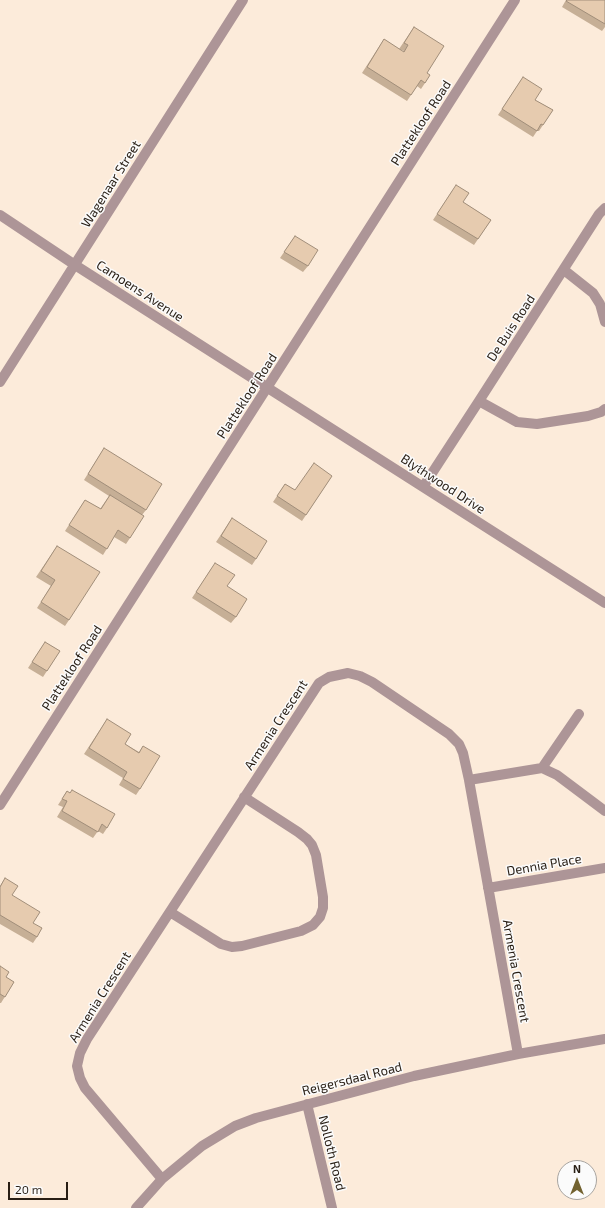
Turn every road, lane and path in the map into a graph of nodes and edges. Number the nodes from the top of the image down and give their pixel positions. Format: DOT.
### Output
graph roads {
  1 [pos="244,0"];
  2 [pos="515,0"];
  3 [pos="605,208"];
  4 [pos="0,215"];
  5 [pos="75,264"];
  6 [pos="564,270"];
  7 [pos="605,322"];
  8 [pos="0,382"];
  9 [pos="268,388"];
  10 [pos="480,401"];
  11 [pos="605,409"];
  12 [pos="423,487"];
  13 [pos="605,603"];
  14 [pos="579,714"];
  15 [pos="542,768"];
  16 [pos="469,780"];
  17 [pos="244,797"];
  18 [pos="0,805"];
  19 [pos="605,811"];
  20 [pos="605,868"];
  21 [pos="488,888"];
  22 [pos="170,912"];
  23 [pos="605,1039"];
  24 [pos="518,1054"];
  25 [pos="307,1104"];
  26 [pos="162,1179"];
  27 [pos="136,1208"];
  28 [pos="332,1208"];
  1 -- 5 [label="street, Wagenaar Street"];
  2 -- 9 [label="street, Plattekloof Road"];
  3 -- 6 [label="street, De Buis Road"];
  4 -- 5 [label="street, Camoens Avenue"];
  5 -- 8 [label="street, Wagenaar Street"];
  5 -- 9 [label="street, Camoens Avenue"];
  6 -- 7 [label="street"];
  6 -- 10 [label="street, De Buis Road"];
  9 -- 12 [label="street, Blythwood Drive"];
  9 -- 18 [label="street, Plattekloof Road"];
  10 -- 11 [label="street"];
  10 -- 12 [label="street, De Buis Road"];
  12 -- 13 [label="street, Blythwood Drive"];
  14 -- 15 [label="street"];
  15 -- 16 [label="street"];
  15 -- 19 [label="street"];
  16 -- 17 [label="street, Armenia Crescent"];
  16 -- 21 [label="street, Armenia Crescent"];
  17 -- 22 [label="street, Armenia Crescent"];
  17 -- 22 [label="street"];
  20 -- 21 [label="street, Dennia Place"];
  21 -- 24 [label="street, Armenia Crescent"];
  22 -- 26 [label="street, Armenia Crescent"];
  23 -- 24 [label="street, Reigersdaal Road"];
  24 -- 25 [label="street, Reigersdaal Road"];
  25 -- 26 [label="street, Reigersdaal Road"];
  25 -- 28 [label="street, Nolloth Road"];
  26 -- 27 [label="street, Reigersdaal Road"];
}
